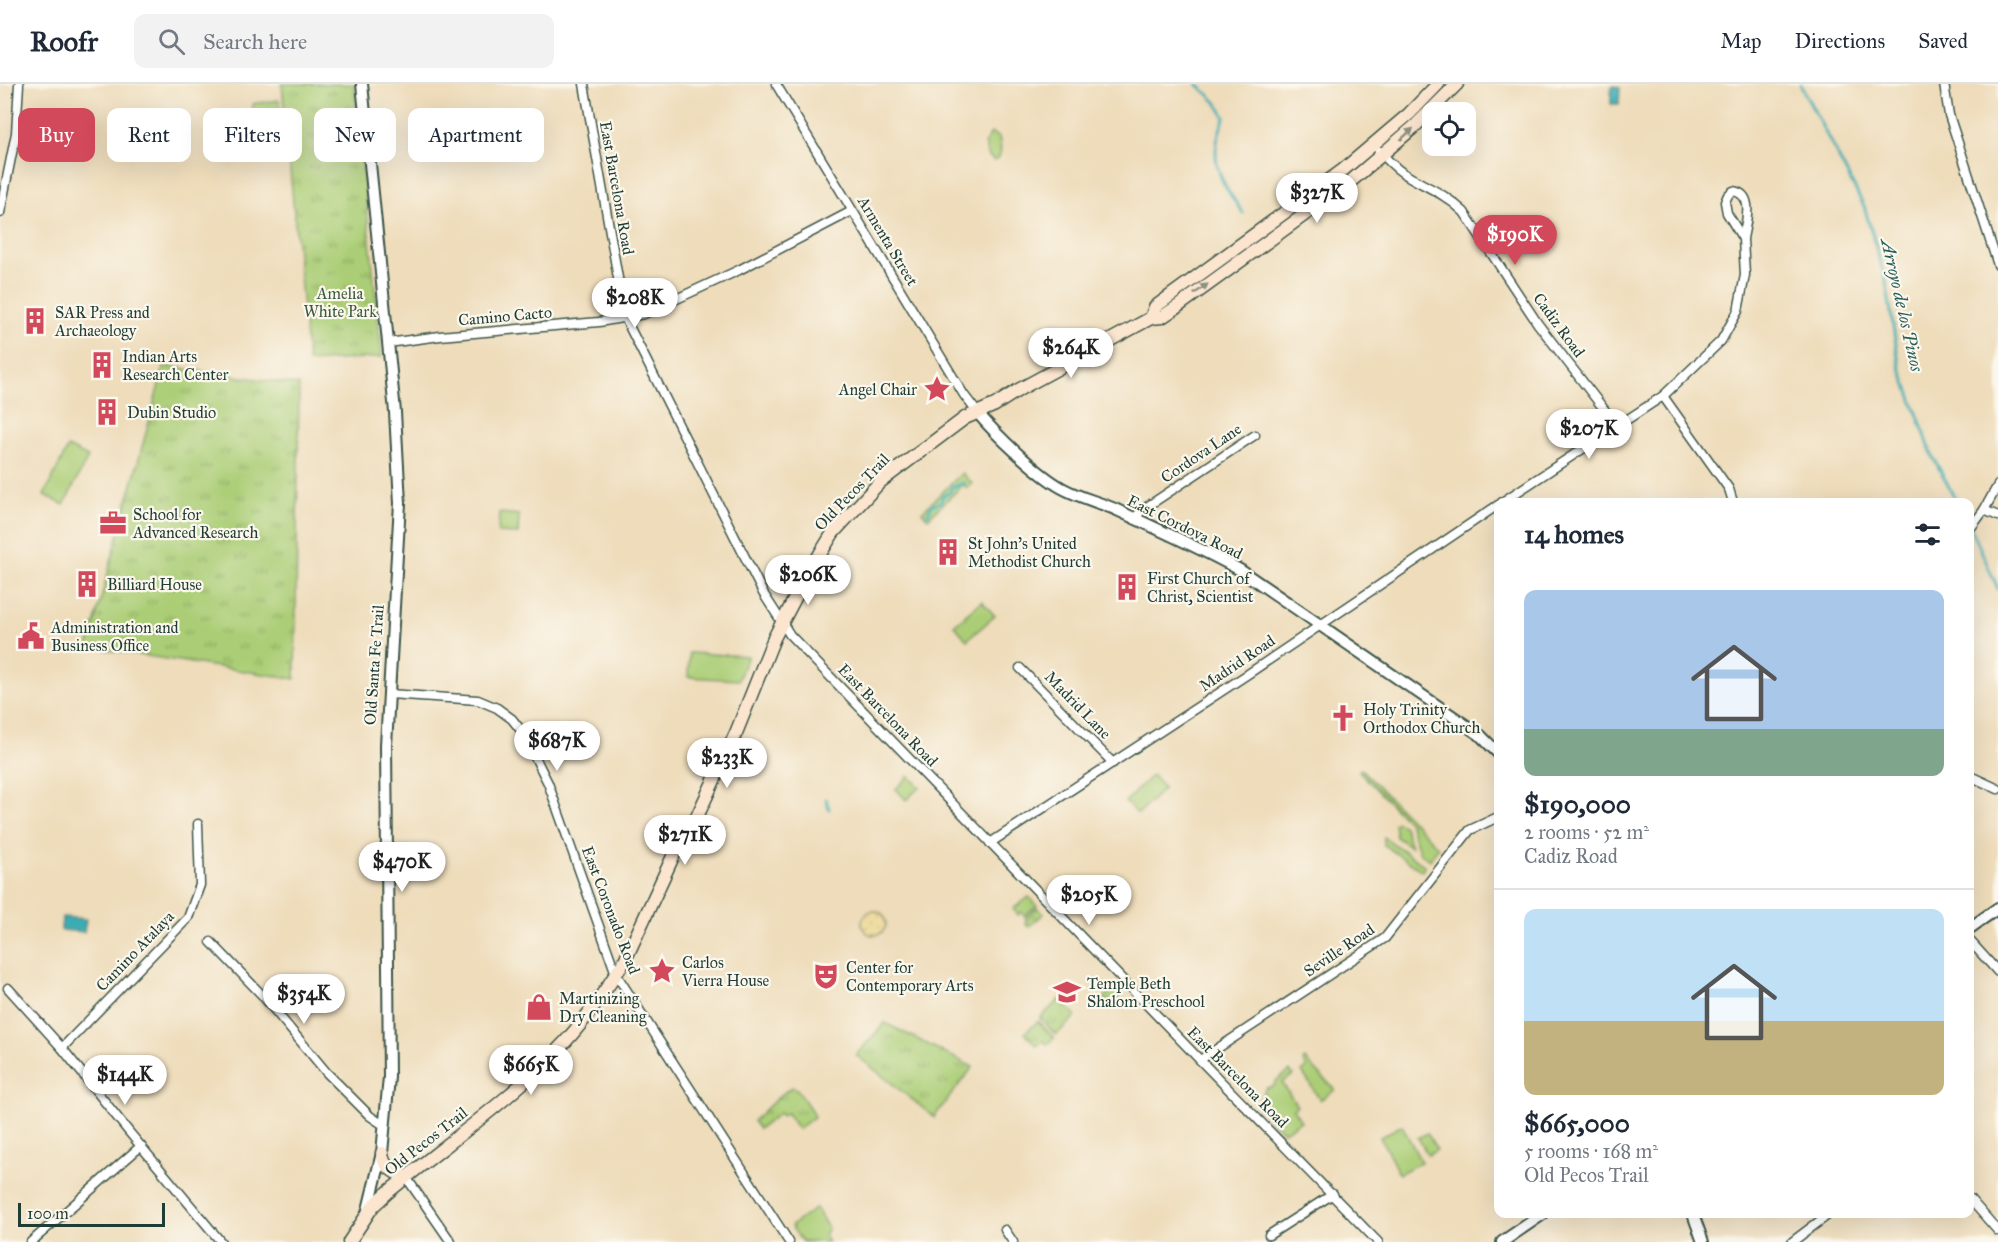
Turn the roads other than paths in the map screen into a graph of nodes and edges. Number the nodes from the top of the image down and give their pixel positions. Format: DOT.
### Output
graph roads {
  1 [pos="19,84"];
  2 [pos="362,84"];
  3 [pos="584,84"];
  4 [pos="776,84"];
  5 [pos="1438,84"];
  6 [pos="1457,84"];
  7 [pos="1944,84"];
  8 [pos="1374,145"];
  9 [pos="1383,155"];
  10 [pos="852,211"];
  11 [pos="0,213"];
  12 [pos="1743,239"];
  13 [pos="1998,265"];
  14 [pos="625,318"];
  15 [pos="1151,318"];
  16 [pos="388,343"];
  17 [pos="1663,396"];
  18 [pos="977,412"];
  19 [pos="1617,426"];
  20 [pos="1255,435"];
  21 [pos="1998,485"];
  22 [pos="1509,498"];
  23 [pos="1732,498"];
  24 [pos="1494,508"];
  25 [pos="1984,510"];
  26 [pos="1998,516"];
  27 [pos="1134,519"];
  28 [pos="1974,524"];
  29 [pos="783,623"];
  30 [pos="1319,625"];
  31 [pos="1020,668"];
  32 [pos="388,694"];
  33 [pos="1494,749"];
  34 [pos="1113,763"];
  35 [pos="1974,778"];
  36 [pos="1998,789"];
  37 [pos="1494,819"];
  38 [pos="198,824"];
  39 [pos="990,843"];
  40 [pos="1998,908"];
  41 [pos="1974,925"];
  42 [pos="211,942"];
  43 [pos="1974,945"];
  44 [pos="1998,972"];
  45 [pos="616,974"];
  46 [pos="8,988"];
  47 [pos="62,1048"];
  48 [pos="1200,1060"];
  49 [pos="385,1126"];
  50 [pos="141,1146"];
  51 [pos="382,1153"];
  52 [pos="406,1177"];
  53 [pos="1333,1194"];
  54 [pos="1974,1204"];
  55 [pos="367,1214"];
  56 [pos="1537,1218"];
  57 [pos="1694,1218"];
  58 [pos="1825,1218"];
  59 [pos="1005,1230"];
  60 [pos="1998,1231"];
  61 [pos="1269,1235"];
  62 [pos="31,1242"];
  63 [pos="221,1242"];
  64 [pos="350,1242"];
  65 [pos="451,1242"];
  66 [pos="789,1242"];
  67 [pos="1013,1242"];
  68 [pos="1378,1242"];
  69 [pos="1502,1242"];
  70 [pos="1703,1242"];
  71 [pos="1792,1242"];
  1 -- 11 [label="street"];
  2 -- 16 [label="street, Old Santa Fe Trail"];
  3 -- 14 [label="street, East Barcelona Road"];
  4 -- 10 [label="street, Armenta Street"];
  5 -- 8 [label="main road, Old Pecos Trail"];
  9 -- 6 [label="main road, Old Pecos Trail, one-way"];
  7 -- 13 [label="street"];
  8 -- 9 [label="street, Cadiz Road"];
  8 -- 15 [label="main road, Old Pecos Trail"];
  15 -- 9 [label="main road, Old Pecos Trail, one-way"];
  9 -- 19 [label="street, Cadiz Road"];
  10 -- 14 [label="street, Camino Cacto"];
  10 -- 18 [label="street, Armenta Street"];
  12 -- 12 [label="street, Madrid Road"];
  12 -- 17 [label="street, Madrid Road"];
  14 -- 16 [label="street, Camino Cacto"];
  14 -- 29 [label="street, East Barcelona Road"];
  15 -- 18 [label="main road, Old Pecos Trail"];
  16 -- 32 [label="street, Old Santa Fe Trail"];
  17 -- 19 [label="street, Madrid Road"];
  17 -- 23 [label="street"];
  18 -- 27 [label="street, East Cordova Road"];
  18 -- 29 [label="main road, Old Pecos Trail"];
  19 -- 22 [label="street, Madrid Road"];
  20 -- 27 [label="street, Cordova Lane"];
  21 -- 25 [label="street"];
  24 -- 30 [label="street, Madrid Road"];
  25 -- 26 [label="street"];
  25 -- 28 [label="street"];
  27 -- 30 [label="street, East Cordova Road"];
  29 -- 39 [label="street, East Barcelona Road"];
  29 -- 45 [label="main road, Old Pecos Trail"];
  30 -- 33 [label="street, East Cordova Road"];
  30 -- 34 [label="street, Madrid Road"];
  31 -- 34 [label="street, Madrid Lane"];
  32 -- 45 [label="street, East Coronado Road"];
  32 -- 49 [label="street, Old Santa Fe Trail"];
  34 -- 39 [label="street, Madrid Road"];
  35 -- 36 [label="street"];
  37 -- 48 [label="street, Seville Road"];
  38 -- 47 [label="street, Camino Atalaya"];
  39 -- 48 [label="street, East Barcelona Road"];
  40 -- 41 [label="street"];
  42 -- 49 [label="street"];
  43 -- 44 [label="street"];
  45 -- 52 [label="main road, Old Pecos Trail"];
  45 -- 66 [label="street, East Coronado Road"];
  46 -- 47 [label="street"];
  47 -- 50 [label="street"];
  48 -- 53 [label="street, East Barcelona Road"];
  49 -- 51 [label="street, Old Santa Fe Trail"];
  50 -- 62 [label="street"];
  50 -- 63 [label="street"];
  51 -- 52 [label="main road"];
  51 -- 55 [label="street, Old Santa Fe Trail"];
  52 -- 55 [label="main road, Old Pecos Trail"];
  52 -- 65 [label="street"];
  53 -- 61 [label="street"];
  53 -- 68 [label="street, East Barcelona Road"];
  54 -- 60 [label="street"];
  55 -- 64 [label="main road, Old Santa Fe Trail"];
  56 -- 69 [label="street"];
  57 -- 70 [label="street"];
  58 -- 71 [label="street"];
  59 -- 67 [label="street"];
}
